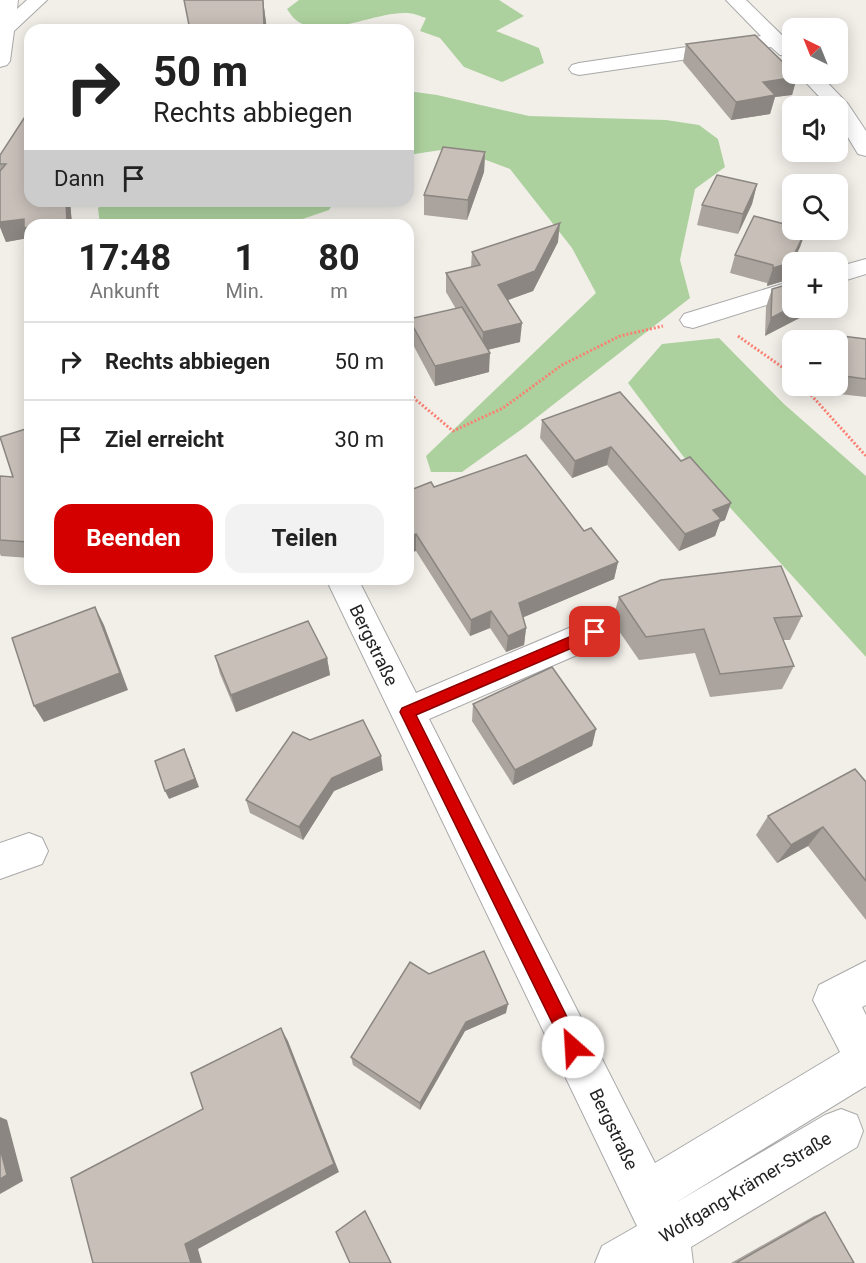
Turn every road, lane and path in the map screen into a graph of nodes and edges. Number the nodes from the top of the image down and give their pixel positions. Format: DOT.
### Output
graph roads {
  1 [pos="9,0"];
  2 [pos="39,0"];
  3 [pos="735,0"];
  4 [pos="4,33"];
  5 [pos="777,40"];
  6 [pos="782,45"];
  7 [pos="0,61"];
  8 [pos="579,69"];
  9 [pos="821,84"];
  10 [pos="866,149"];
  11 [pos="866,266"];
  12 [pos="848,272"];
  13 [pos="782,292"];
  14 [pos="700,317"];
  15 [pos="782,368"];
  16 [pos="812,396"];
  17 [pos="414,397"];
  18 [pos="866,456"];
  19 [pos="345,585"];
  20 [pos="595,632"];
  21 [pos="407,712"];
  22 [pos="866,982"];
  23 [pos="866,1056"];
  24 [pos="866,1061"];
  25 [pos="841,1131"];
  26 [pos="646,1193"];
  27 [pos="668,1249"];
  28 [pos="619,1263"];
  1 -- 4 [label="street"];
  2 -- 4 [label="street"];
  3 -- 5 [label="street"];
  4 -- 7 [label="street"];
  5 -- 6 [label="street"];
  5 -- 8 [label="street"];
  9 -- 10 [label="street"];
  11 -- 12 [label="street"];
  13 -- 14 [label="street"];
  14 -- 15 [label="path"];
  14 -- 17 [label="path"];
  16 -- 18 [label="path"];
  19 -- 21 [label="street, Bergstraße"];
  20 -- 21 [label="street"];
  21 -- 26 [label="street, Bergstraße"];
  22 -- 23 [label="street"];
  24 -- 26 [label="street"];
  25 -- 27 [label="street, Wolfgang-Krämer-Straße"];
  26 -- 27 [label="street, Bergstraße"];
  27 -- 28 [label="street, Wolfgang-Krämer-Straße"];
}
